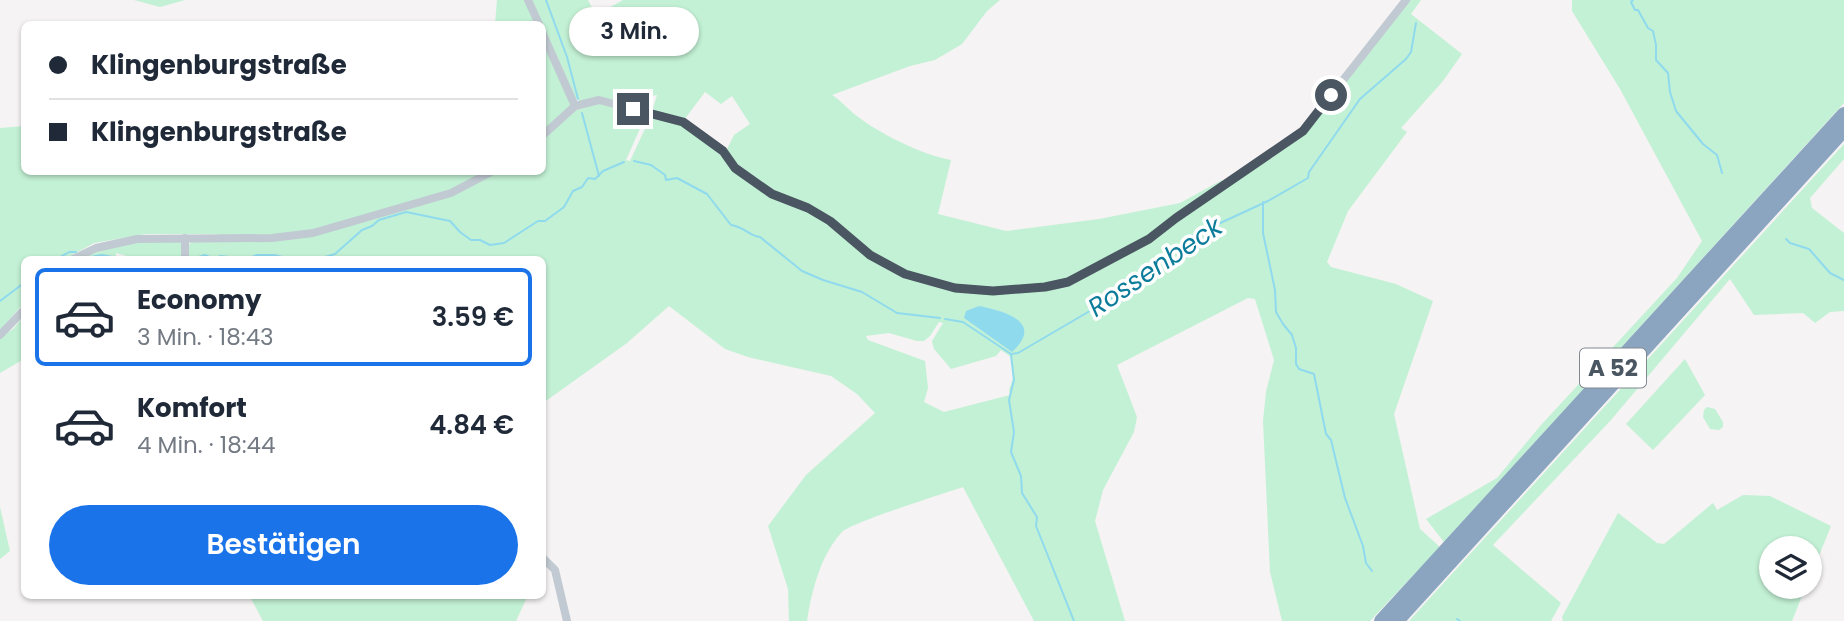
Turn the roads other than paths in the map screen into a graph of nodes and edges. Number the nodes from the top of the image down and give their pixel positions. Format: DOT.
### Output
graph roads {
  1 [pos="528,0"];
  2 [pos="1406,0"];
  3 [pos="538,21"];
  4 [pos="546,41"];
  5 [pos="575,106"];
  6 [pos="1844,114"];
  7 [pos="1844,130"];
  8 [pos="546,132"];
  9 [pos="485,175"];
  10 [pos="185,238"];
  11 [pos="79,256"];
  12 [pos="185,256"];
  13 [pos="21,313"];
  14 [pos="0,335"];
  15 [pos="546,560"];
  16 [pos="566,621"];
  17 [pos="1381,621"];
  18 [pos="1397,621"];
  1 -- 3 [label="street"];
  2 -- 5 [label="street"];
  4 -- 5 [label="street"];
  5 -- 8 [label="street"];
  6 -- 17 [label="highway, A 52"];
  7 -- 18 [label="highway, A 52"];
  9 -- 10 [label="street"];
  10 -- 11 [label="street"];
  10 -- 12 [label="street"];
  13 -- 14 [label="street"];
  15 -- 16 [label="street"];
}
